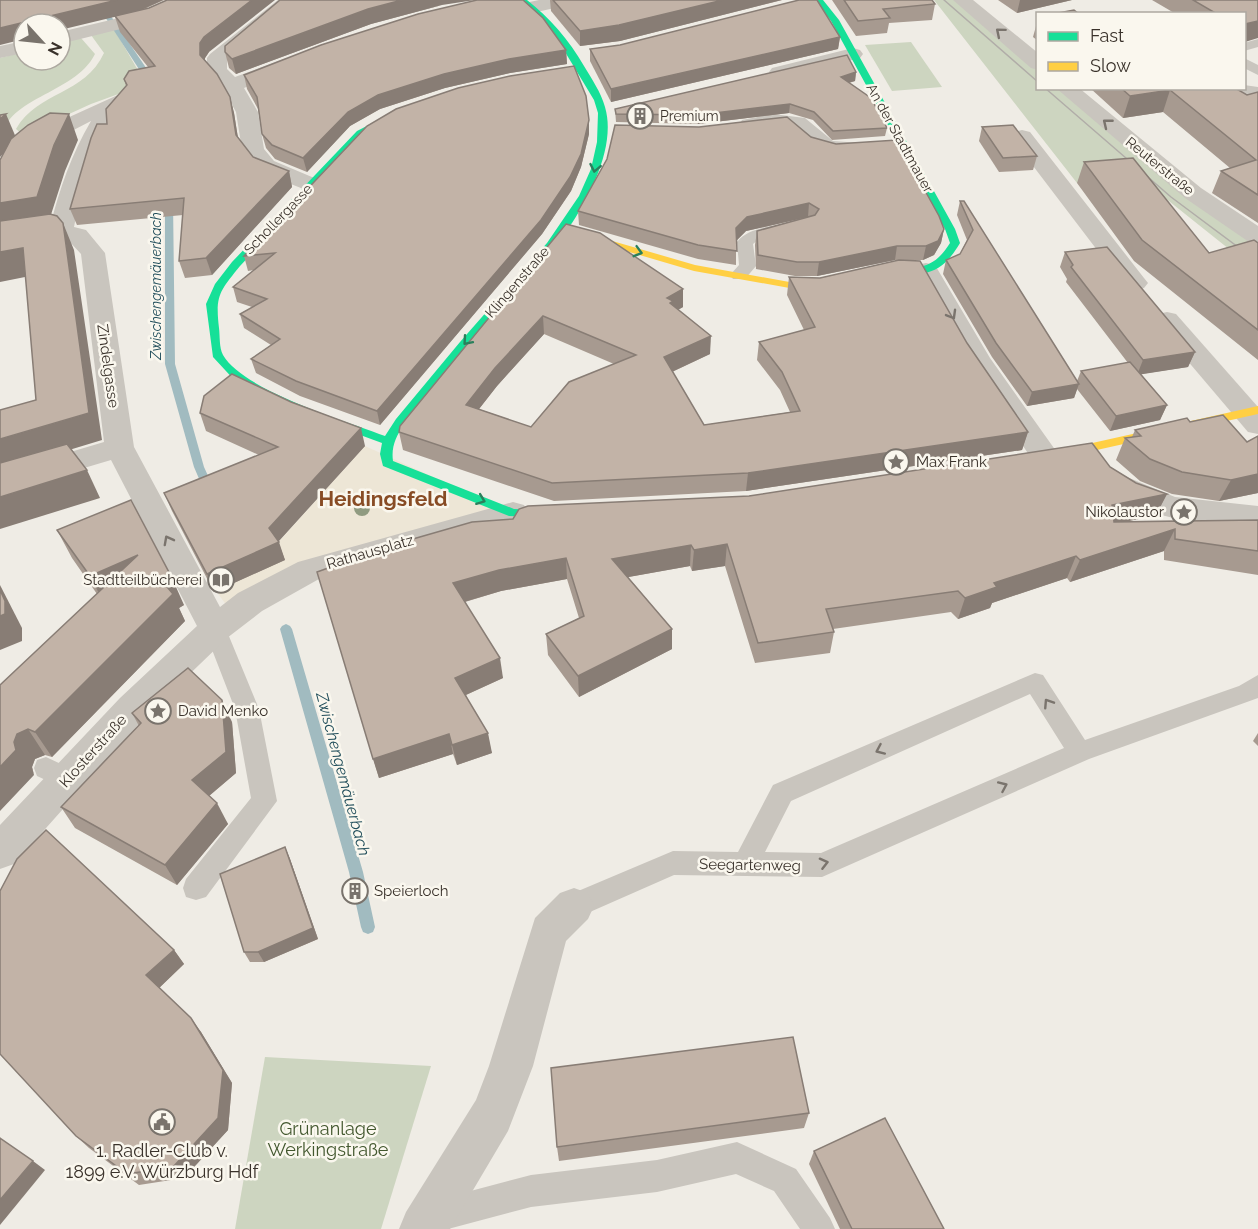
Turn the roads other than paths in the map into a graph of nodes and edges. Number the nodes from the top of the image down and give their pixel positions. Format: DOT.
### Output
graph roads {
  1 [pos="184,0"];
  2 [pos="290,0"];
  3 [pos="566,0"];
  4 [pos="963,0"];
  5 [pos="812,1"];
  6 [pos="527,4"];
  7 [pos="72,35"];
  8 [pos="596,53"];
  9 [pos="853,54"];
  10 [pos="305,57"];
  11 [pos="1036,62"];
  12 [pos="579,63"];
  13 [pos="563,73"];
  14 [pos="761,76"];
  15 [pos="231,85"];
  16 [pos="1068,90"];
  17 [pos="624,107"];
  18 [pos="411,109"];
  19 [pos="609,124"];
  20 [pos="732,127"];
  21 [pos="1022,137"];
  22 [pos="904,144"];
  23 [pos="0,184"];
  24 [pos="311,185"];
  25 [pos="807,224"];
  26 [pos="562,230"];
  27 [pos="61,231"];
  28 [pos="1258,237"];
  29 [pos="0,240"];
  30 [pos="926,270"];
  31 [pos="873,274"];
  32 [pos="739,275"];
  33 [pos="850,279"];
  34 [pos="1254,416"];
  35 [pos="387,441"];
  36 [pos="119,447"];
  37 [pos="1089,448"];
  38 [pos="1041,459"];
  39 [pos="0,483"];
  40 [pos="513,513"];
  41 [pos="570,513"];
  42 [pos="1258,517"];
  43 [pos="215,629"];
  44 [pos="1258,684"];
  45 [pos="1080,752"];
  46 [pos="0,852"];
  47 [pos="745,865"];
  48 [pos="196,888"];
  49 [pos="574,906"];
  50 [pos="426,1223"];
  51 [pos="819,1229"];
  1 -- 7 [label="street"];
  2 -- 15 [label="street"];
  3 -- 6 [label="street"];
  11 -- 4 [label="street, one-way"];
  5 -- 9 [label="street, An der Stadtmauer"];
  6 -- 12 [label="street"];
  8 -- 12 [label="street"];
  9 -- 14 [label="street"];
  9 -- 22 [label="street, An der Stadtmauer"];
  10 -- 15 [label="street"];
  12 -- 13 [label="street"];
  12 -- 19 [label="street"];
  15 -- 24 [label="street"];
  28 -- 16 [label="street, Reuterstraße, one-way"];
  17 -- 19 [label="street"];
  18 -- 24 [label="street, Schollergasse"];
  19 -- 26 [label="street, Klingenstraße, one-way"];
  20 -- 22 [label="street"];
  21 -- 34 [label="street"];
  22 -- 30 [label="street, An der Stadtmauer"];
  23 -- 27 [label="street"];
  24 -- 35 [label="street, Schollergasse"];
  25 -- 32 [label="lane"];
  26 -- 32 [label="street, one-way"];
  26 -- 35 [label="street, Klingenstraße, one-way"];
  27 -- 29 [label="street"];
  27 -- 36 [label="street, Zindelgasse"];
  30 -- 31 [label="street"];
  30 -- 38 [label="street, one-way"];
  32 -- 33 [label="street"];
  34 -- 37 [label="street"];
  35 -- 40 [label="street, one-way"];
  36 -- 39 [label="street"];
  43 -- 36 [label="street, Zindelgasse, one-way"];
  37 -- 38 [label="street"];
  37 -- 42 [label="street"];
  40 -- 41 [label="street"];
  40 -- 43 [label="street, Rathausplatz"];
  43 -- 46 [label="street, Klosterstraße"];
  43 -- 48 [label="lane"];
  44 -- 45 [label="lane, Seegartenweg"];
  47 -- 45 [label="lane, Seegartenweg, one-way"];
  45 -- 47 [label="lane, one-way"];
  47 -- 49 [label="lane, Seegartenweg"];
  49 -- 50 [label="street, Seegartenweg"];
  50 -- 51 [label="lane"];
}
